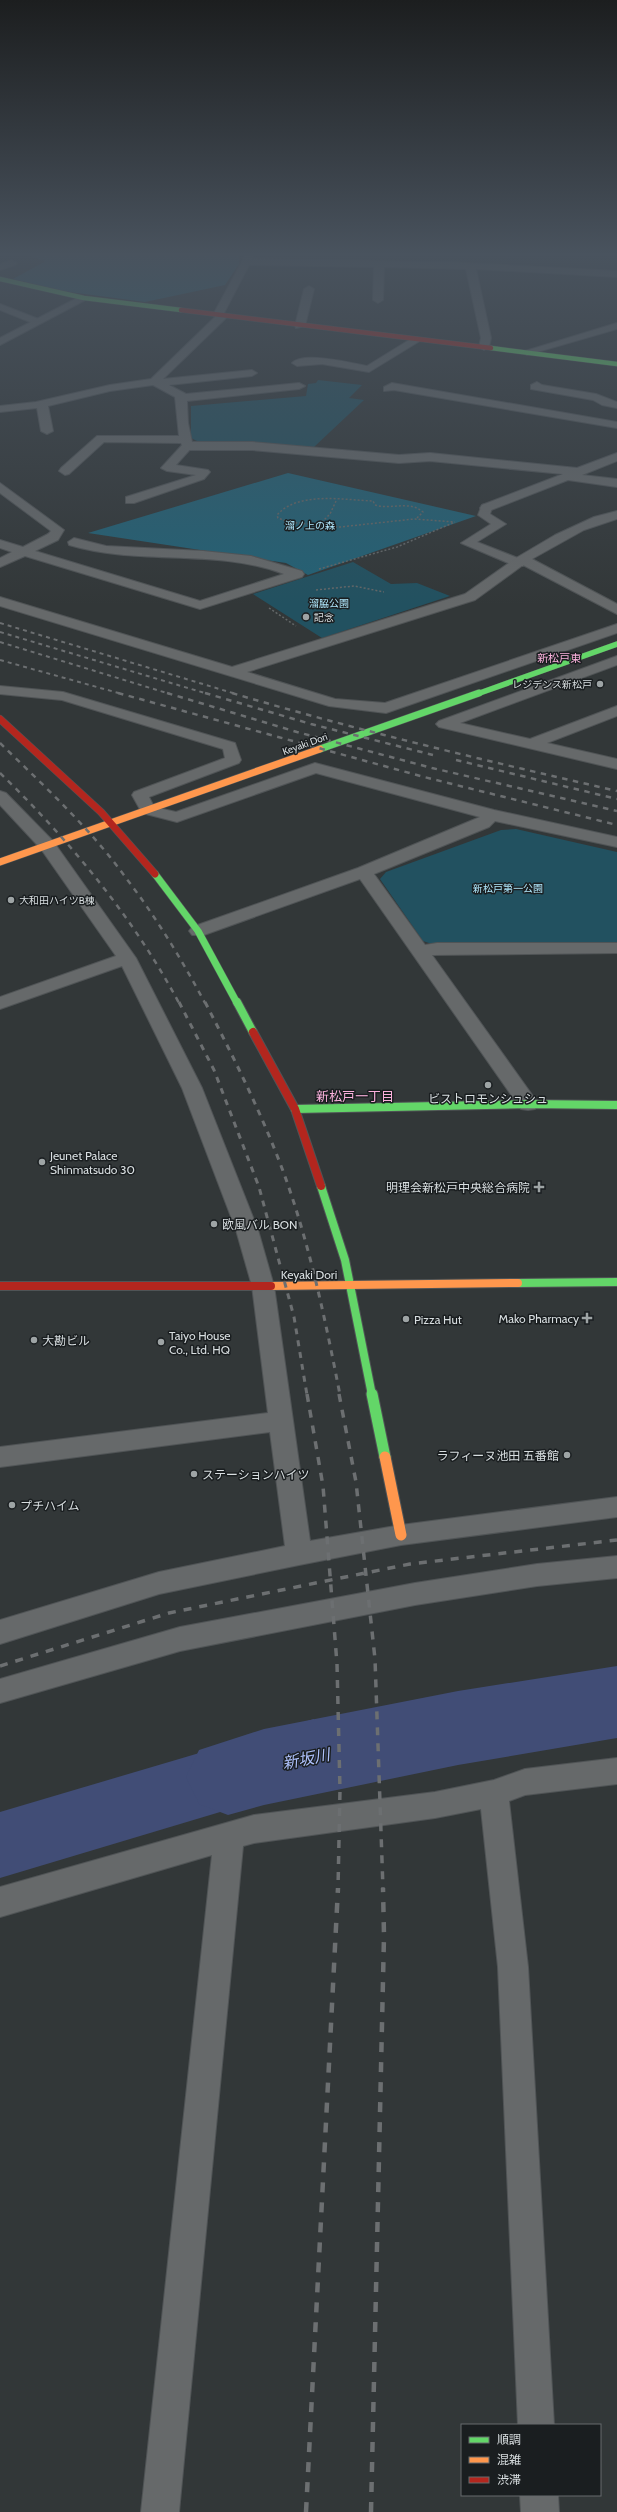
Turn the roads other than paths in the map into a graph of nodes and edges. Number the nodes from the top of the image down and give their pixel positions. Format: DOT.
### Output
graph roads {
  1 [pos="166,371"];
  2 [pos="252,373"];
  3 [pos="155,383"];
  4 [pos="537,385"];
  5 [pos="299,386"];
  6 [pos="388,389"];
  7 [pos="0,397"];
  8 [pos="182,398"];
  9 [pos="42,403"];
  10 [pos="617,405"];
  11 [pos="12,408"];
  12 [pos="0,409"];
  13 [pos="617,425"];
  14 [pos="47,431"];
  15 [pos="186,443"];
  16 [pos="617,457"];
  17 [pos="65,471"];
  18 [pos="574,474"];
  19 [pos="617,483"];
  20 [pos="0,487"];
  21 [pos="118,494"];
  22 [pos="130,500"];
  23 [pos="146,508"];
  24 [pos="486,508"];
  25 [pos="617,515"];
  26 [pos="74,542"];
  27 [pos="0,544"];
  28 [pos="23,552"];
  29 [pos="522,561"];
  30 [pos="0,564"];
  31 [pos="0,602"];
  32 [pos="617,610"];
  33 [pos="617,628"];
  34 [pos="617,644"];
  35 [pos="617,660"];
  36 [pos="232,672"];
  37 [pos="0,690"];
  38 [pos="617,711"];
  39 [pos="0,719"];
  40 [pos="529,745"];
  41 [pos="617,764"];
  42 [pos="0,796"];
  43 [pos="148,810"];
  44 [pos="492,815"];
  45 [pos="111,822"];
  46 [pos="617,842"];
  47 [pos="47,845"];
  48 [pos="0,862"];
  49 [pos="364,872"];
  50 [pos="198,931"];
  51 [pos="617,948"];
  52 [pos="419,952"];
  53 [pos="127,958"];
  54 [pos="0,1003"];
  55 [pos="528,1104"];
  56 [pos="617,1105"];
  57 [pos="295,1109"];
  58 [pos="617,1282"];
  59 [pos="0,1286"];
  60 [pos="262,1286"];
  61 [pos="351,1286"];
  62 [pos="281,1421"];
  63 [pos="0,1457"];
  64 [pos="617,1507"];
  65 [pos="401,1535"];
  66 [pos="298,1554"];
  67 [pos="617,1567"];
  68 [pos="0,1632"];
  69 [pos="0,1691"];
  70 [pos="617,1771"];
  71 [pos="494,1792"];
  72 [pos="229,1835"];
  73 [pos="0,1902"];
  74 [pos="536,2424"];
  75 [pos="539,2496"];
  76 [pos="160,2512"];
  77 [pos="540,2512"];
  1 -- 3 [label="street"];
  2 -- 3 [label="street"];
  3 -- 8 [label="street"];
  3 -- 9 [label="street"];
  4 -- 10 [label="lane"];
  5 -- 8 [label="street"];
  6 -- 13 [label="lane"];
  7 -- 11 [label="street"];
  8 -- 15 [label="street"];
  9 -- 11 [label="street"];
  9 -- 14 [label="street"];
  11 -- 12 [label="street"];
  15 -- 17 [label="street"];
  15 -- 18 [label="street"];
  15 -- 22 [label="lane"];
  16 -- 18 [label="street"];
  18 -- 19 [label="street"];
  18 -- 24 [label="street"];
  20 -- 28 [label="street"];
  21 -- 22 [label="lane"];
  22 -- 23 [label="lane"];
  24 -- 29 [label="lane"];
  25 -- 29 [label="street"];
  26 -- 28 [label="street"];
  27 -- 28 [label="street"];
  28 -- 30 [label="street"];
  29 -- 32 [label="street"];
  29 -- 36 [label="street"];
  31 -- 36 [label="street"];
  33 -- 36 [label="street"];
  34 -- 43 [label="street, Keyaki Dori"];
  35 -- 40 [label="street"];
  37 -- 43 [label="street"];
  38 -- 40 [label="street"];
  39 -- 45 [label="street"];
  40 -- 41 [label="street"];
  42 -- 47 [label="street"];
  43 -- 44 [label="street"];
  43 -- 45 [label="street, Keyaki Dori"];
  44 -- 46 [label="street"];
  44 -- 49 [label="street"];
  45 -- 47 [label="street, Keyaki Dori"];
  45 -- 50 [label="street"];
  47 -- 48 [label="street, Keyaki Dori"];
  47 -- 53 [label="street"];
  49 -- 50 [label="street"];
  49 -- 52 [label="street"];
  50 -- 57 [label="street"];
  51 -- 52 [label="street"];
  52 -- 55 [label="street"];
  53 -- 54 [label="street"];
  53 -- 60 [label="street"];
  55 -- 56 [label="street"];
  55 -- 57 [label="street"];
  57 -- 61 [label="street"];
  58 -- 61 [label="street, Keyaki Dori"];
  59 -- 60 [label="street, Keyaki Dori"];
  60 -- 61 [label="street, Keyaki Dori"];
  60 -- 62 [label="street"];
  61 -- 65 [label="street"];
  62 -- 63 [label="street"];
  62 -- 66 [label="street"];
  64 -- 65 [label="street"];
  65 -- 66 [label="street"];
  66 -- 68 [label="street"];
  67 -- 69 [label="street"];
  70 -- 71 [label="street"];
  71 -- 72 [label="street"];
  71 -- 74 [label="street"];
  72 -- 73 [label="street"];
  72 -- 76 [label="street"];
  75 -- 77 [label="street"];
}
